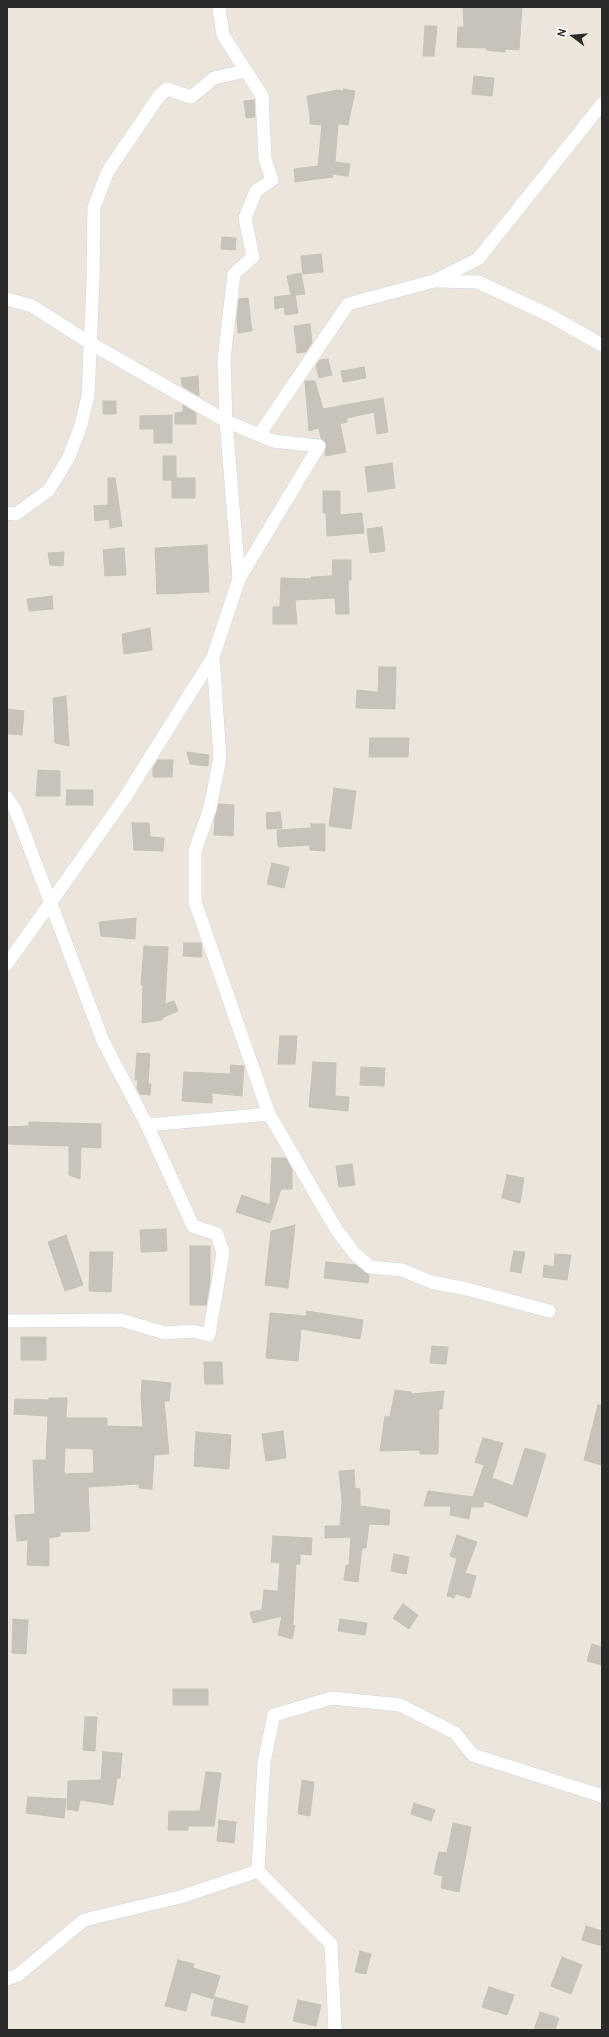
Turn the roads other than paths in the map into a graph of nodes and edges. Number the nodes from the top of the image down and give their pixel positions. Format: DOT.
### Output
graph roads {
  1 [pos="219,7"];
  2 [pos="246,71"];
  3 [pos="602,104"];
  4 [pos="434,281"];
  5 [pos="7,299"];
  6 [pos="90,343"];
  7 [pos="602,345"];
  8 [pos="226,421"];
  9 [pos="259,435"];
  10 [pos="7,513"];
  11 [pos="239,578"];
  12 [pos="213,658"];
  13 [pos="7,798"];
  14 [pos="50,902"];
  15 [pos="7,964"];
  16 [pos="269,1114"];
  17 [pos="147,1125"];
  18 [pos="549,1311"];
  19 [pos="7,1321"];
  20 [pos="602,1796"];
  21 [pos="258,1871"];
  22 [pos="7,1979"];
  23 [pos="335,2030"];
  1 -- 2 [label="street"];
  2 -- 6 [label="street"];
  2 -- 8 [label="street"];
  3 -- 4 [label="street"];
  4 -- 7 [label="street"];
  4 -- 9 [label="street"];
  5 -- 6 [label="street"];
  6 -- 8 [label="street"];
  6 -- 10 [label="street"];
  8 -- 9 [label="street"];
  8 -- 11 [label="street"];
  9 -- 11 [label="street"];
  11 -- 12 [label="street"];
  12 -- 14 [label="street"];
  12 -- 16 [label="street"];
  13 -- 14 [label="street"];
  14 -- 15 [label="street"];
  14 -- 17 [label="street"];
  16 -- 17 [label="street"];
  16 -- 18 [label="street"];
  17 -- 19 [label="street"];
  20 -- 21 [label="street"];
  21 -- 22 [label="street"];
  21 -- 23 [label="street"];
}
